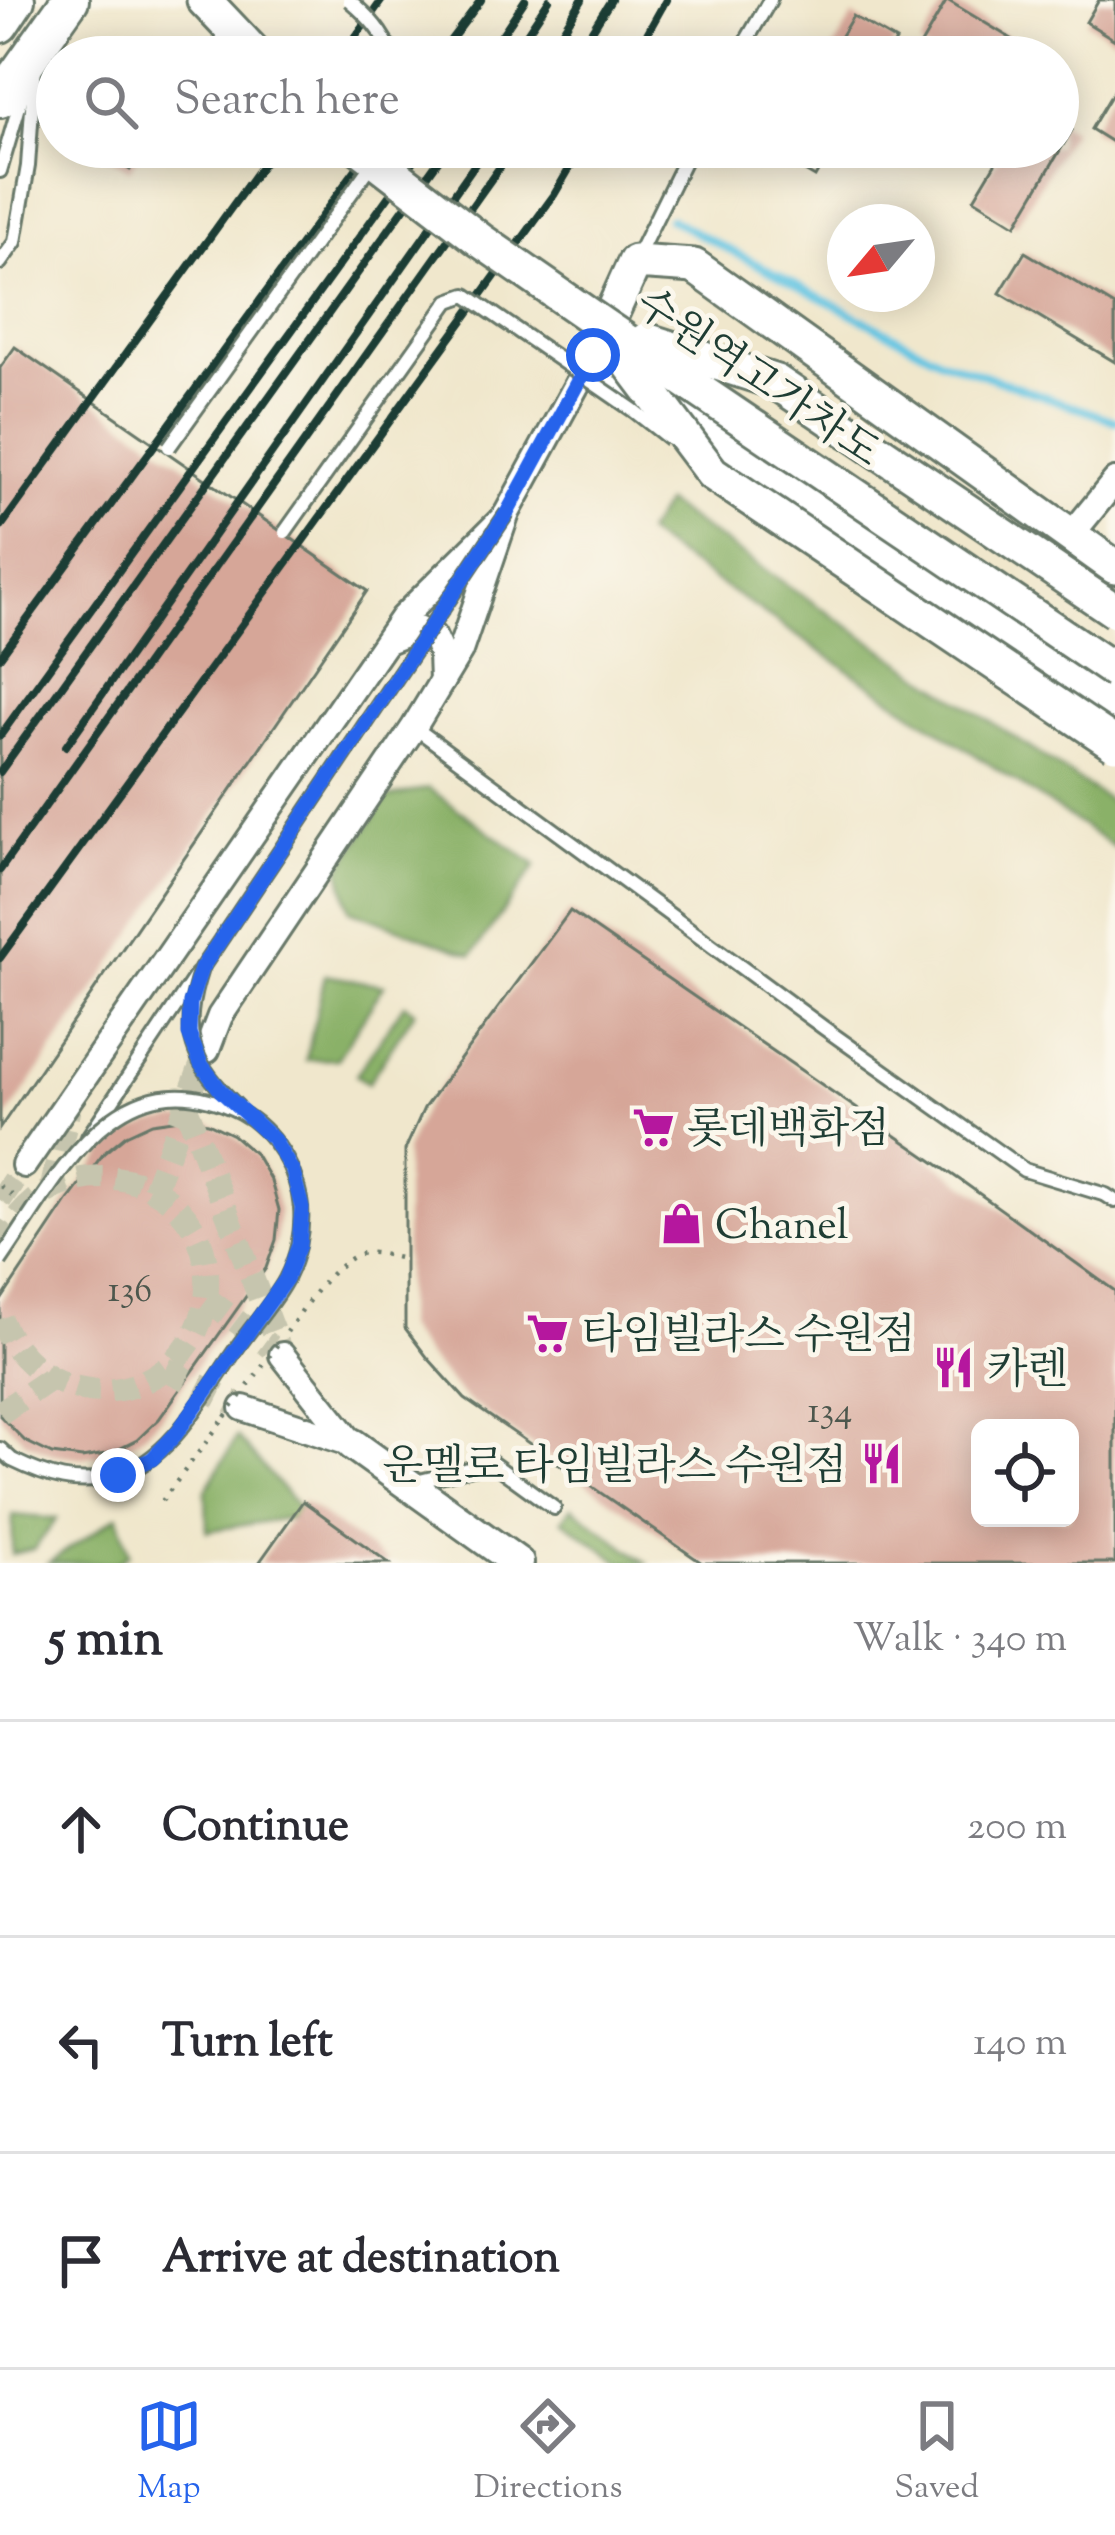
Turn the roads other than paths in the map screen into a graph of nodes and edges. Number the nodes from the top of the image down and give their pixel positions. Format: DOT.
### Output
graph roads {
  1 [pos="70,0"];
  2 [pos="204,0"];
  3 [pos="349,0"];
  4 [pos="770,0"];
  5 [pos="44,36"];
  6 [pos="238,36"];
  7 [pos="384,36"];
  8 [pos="749,36"];
  9 [pos="36,46"];
  10 [pos="36,48"];
  11 [pos="36,58"];
  12 [pos="0,99"];
  13 [pos="370,168"];
  14 [pos="386,168"];
  15 [pos="681,168"];
  16 [pos="0,171"];
  17 [pos="0,262"];
  18 [pos="634,262"];
  19 [pos="599,341"];
  20 [pos="169,447"];
  21 [pos="712,472"];
  22 [pos="1115,481"];
  23 [pos="507,513"];
  24 [pos="285,532"];
  25 [pos="1071,535"];
  26 [pos="1115,566"];
  27 [pos="1115,611"];
  28 [pos="387,641"];
  29 [pos="1115,671"];
  30 [pos="442,681"];
  31 [pos="1115,704"];
  32 [pos="414,727"];
  33 [pos="1115,744"];
  34 [pos="201,969"];
  35 [pos="208,1050"];
  36 [pos="246,1116"];
  37 [pos="87,1138"];
  38 [pos="24,1165"];
  39 [pos="1115,1201"];
  40 [pos="0,1261"];
  41 [pos="282,1355"];
  42 [pos="244,1400"];
  43 [pos="352,1444"];
  44 [pos="0,1449"];
  45 [pos="409,1484"];
  46 [pos="554,1508"];
  47 [pos="518,1563"];
  1 -- 5 [label="main road"];
  2 -- 6 [label="main road"];
  3 -- 7 [label="lane, bridge"];
  4 -- 8 [label="lane"];
  9 -- 12 [label="main road"];
  10 -- 16 [label="lane"];
  11 -- 17 [label="lane"];
  13 -- 20 [label="lane, bridge"];
  14 -- 19 [label="main road, 수원역고가차도, bridge"];
  15 -- 18 [label="lane"];
  18 -- 19 [label="main road"];
  18 -- 25 [label="main road"];
  19 -- 21 [label="main road, bridge"];
  19 -- 23 [label="street"];
  19 -- 27 [label="main road, bridge"];
  19 -- 29 [label="main road, 수원역고가차도, bridge"];
  19 -- 31 [label="main road"];
  21 -- 24 [label="lane, bridge"];
  21 -- 33 [label="main road, bridge"];
  22 -- 25 [label="street"];
  23 -- 28 [label="street"];
  23 -- 30 [label="street"];
  23 -- 34 [label="lane, bridge"];
  25 -- 26 [label="main road"];
  28 -- 30 [label="street"];
  28 -- 38 [label="street"];
  30 -- 32 [label="street"];
  32 -- 35 [label="street"];
  32 -- 39 [label="lane"];
  34 -- 36 [label="lane, bridge"];
  34 -- 37 [label="lane, bridge"];
  36 -- 37 [label="lane, bridge"];
  36 -- 44 [label="lane, bridge"];
  37 -- 40 [label="lane, bridge"];
  41 -- 43 [label="street"];
  42 -- 43 [label="street"];
  43 -- 45 [label="street"];
  45 -- 46 [label="lane"];
  45 -- 47 [label="street"];
}
